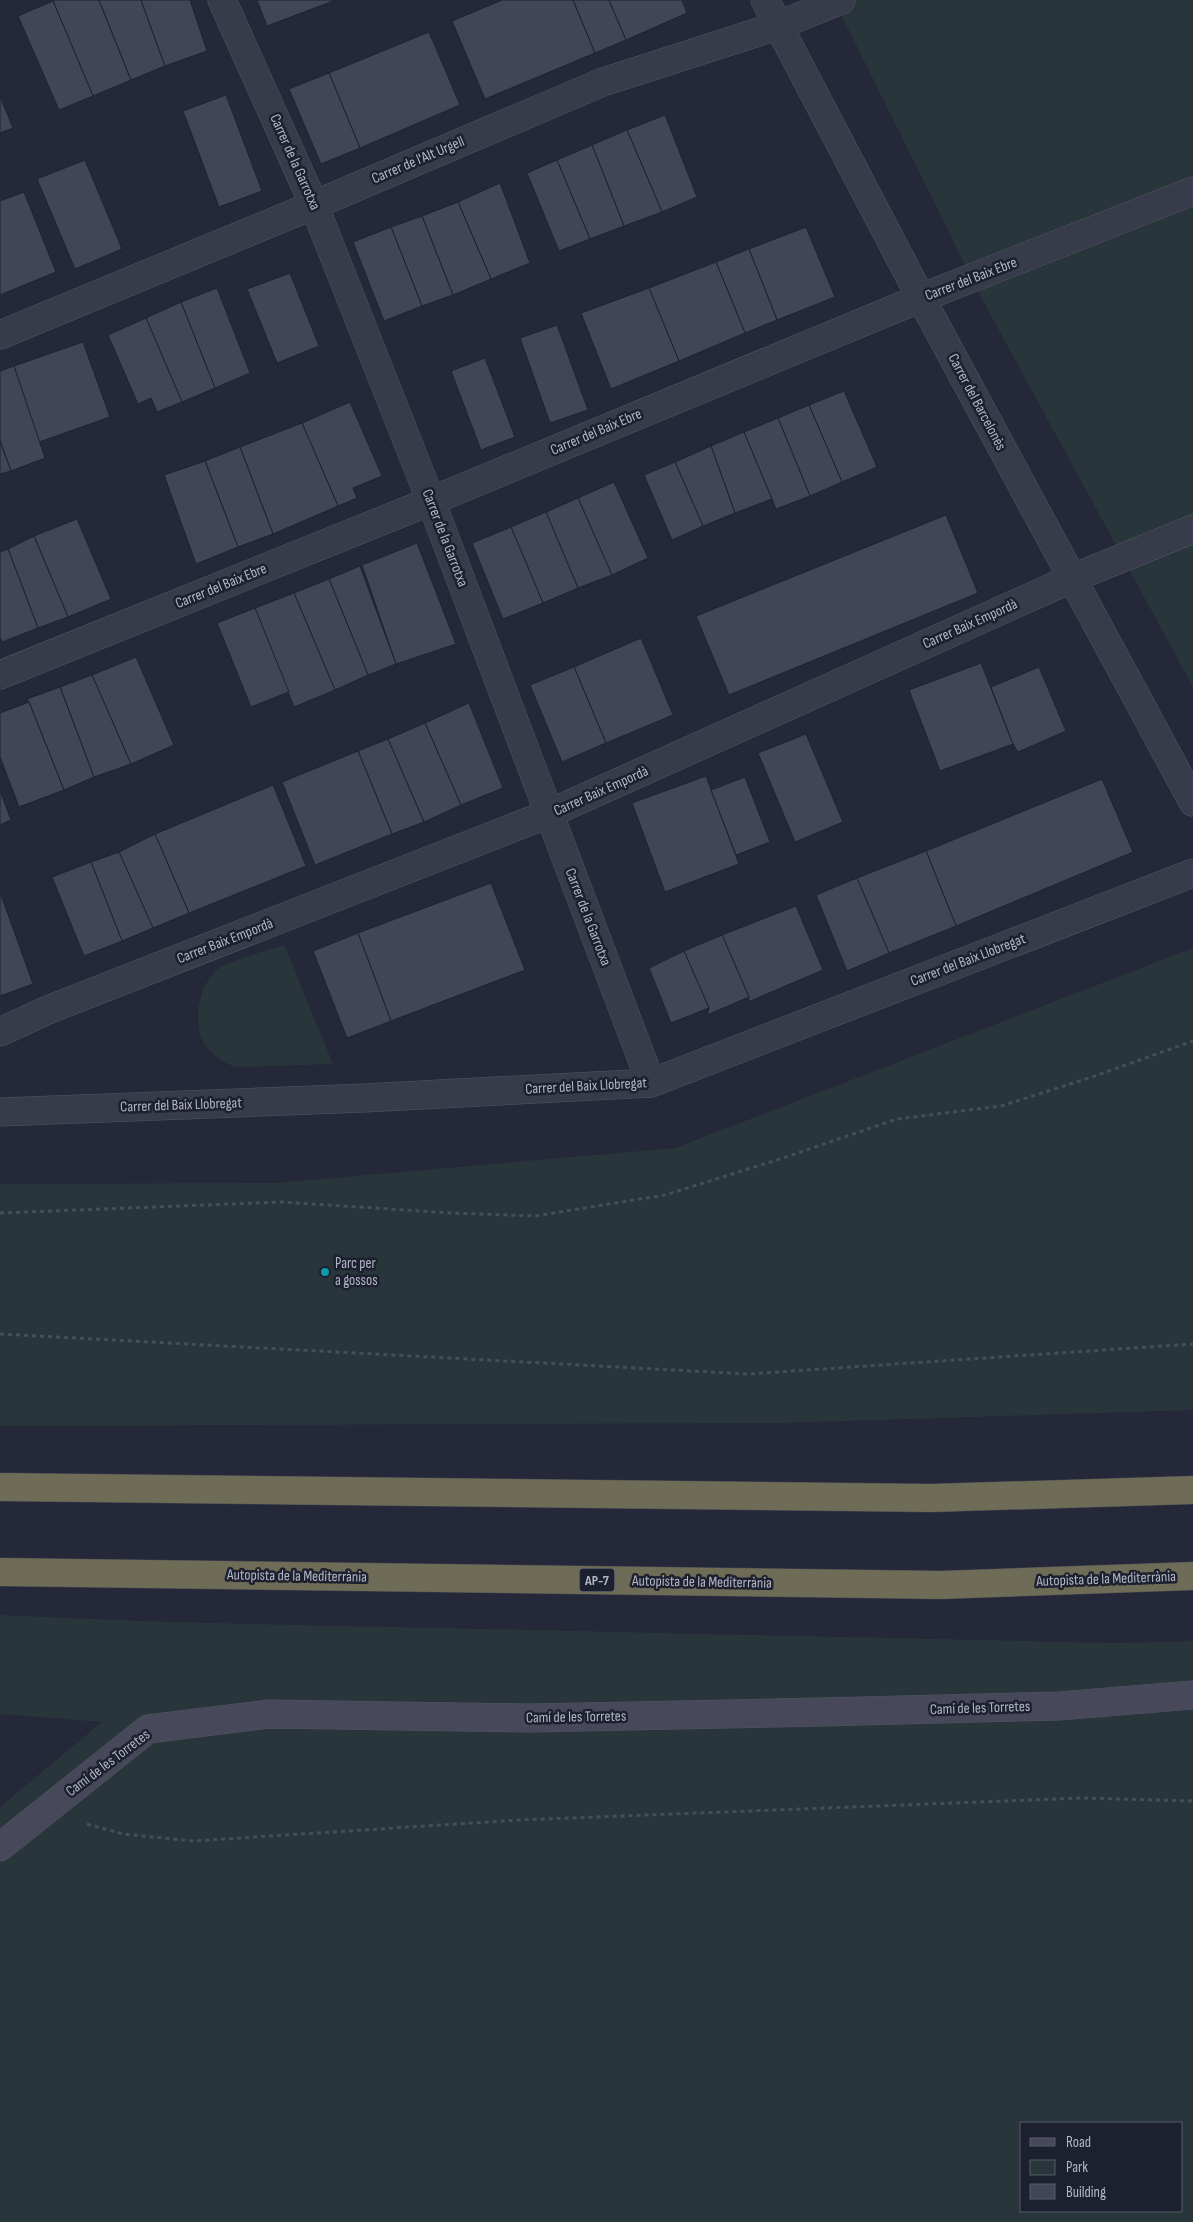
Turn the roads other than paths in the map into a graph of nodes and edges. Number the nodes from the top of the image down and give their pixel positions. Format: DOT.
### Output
graph roads {
  1 [pos="222,0"];
  2 [pos="765,0"];
  3 [pos="841,0"];
  4 [pos="777,26"];
  5 [pos="1193,191"];
  6 [pos="314,205"];
  7 [pos="921,298"];
  8 [pos="0,335"];
  9 [pos="431,501"];
  10 [pos="1193,529"];
  11 [pos="1073,578"];
  12 [pos="0,675"];
  13 [pos="1193,802"];
  14 [pos="548,814"];
  15 [pos="1193,873"];
  16 [pos="0,1032"];
  17 [pos="651,1083"];
  18 [pos="0,1112"];
  19 [pos="0,1487"];
  20 [pos="1193,1490"];
  21 [pos="0,1572"];
  22 [pos="1193,1576"];
  23 [pos="1193,1695"];
  24 [pos="0,1847"];
  1 -- 6 [label="street, Carrer de la Garrotxa"];
  2 -- 4 [label="street, Carrer del Barcelonès"];
  3 -- 4 [label="street, Carrer de l'Alt Urgell"];
  4 -- 6 [label="street, Carrer de l'Alt Urgell"];
  4 -- 7 [label="street, Carrer del Barcelonès"];
  5 -- 7 [label="street, Carrer del Baix Ebre"];
  6 -- 8 [label="street, Carrer de l'Alt Urgell"];
  6 -- 9 [label="street, Carrer de la Garrotxa"];
  7 -- 9 [label="street, Carrer del Baix Ebre"];
  7 -- 11 [label="street, Carrer del Barcelonès"];
  9 -- 12 [label="street, Carrer del Baix Ebre"];
  9 -- 14 [label="street, Carrer de la Garrotxa"];
  10 -- 11 [label="street, Carrer Baix Empordà"];
  11 -- 13 [label="street, Carrer del Barcelonès"];
  11 -- 14 [label="street, Carrer Baix Empordà"];
  14 -- 16 [label="street, Carrer Baix Empordà"];
  14 -- 17 [label="street, Carrer de la Garrotxa"];
  15 -- 17 [label="street, Carrer del Baix Llobregat"];
  17 -- 18 [label="street, Carrer del Baix Llobregat"];
  19 -- 20 [label="highway"];
  21 -- 22 [label="highway, Autopista de la Mediterrània / AP-7"];
  23 -- 24 [label="street, Camí de les Torretes"];
}
